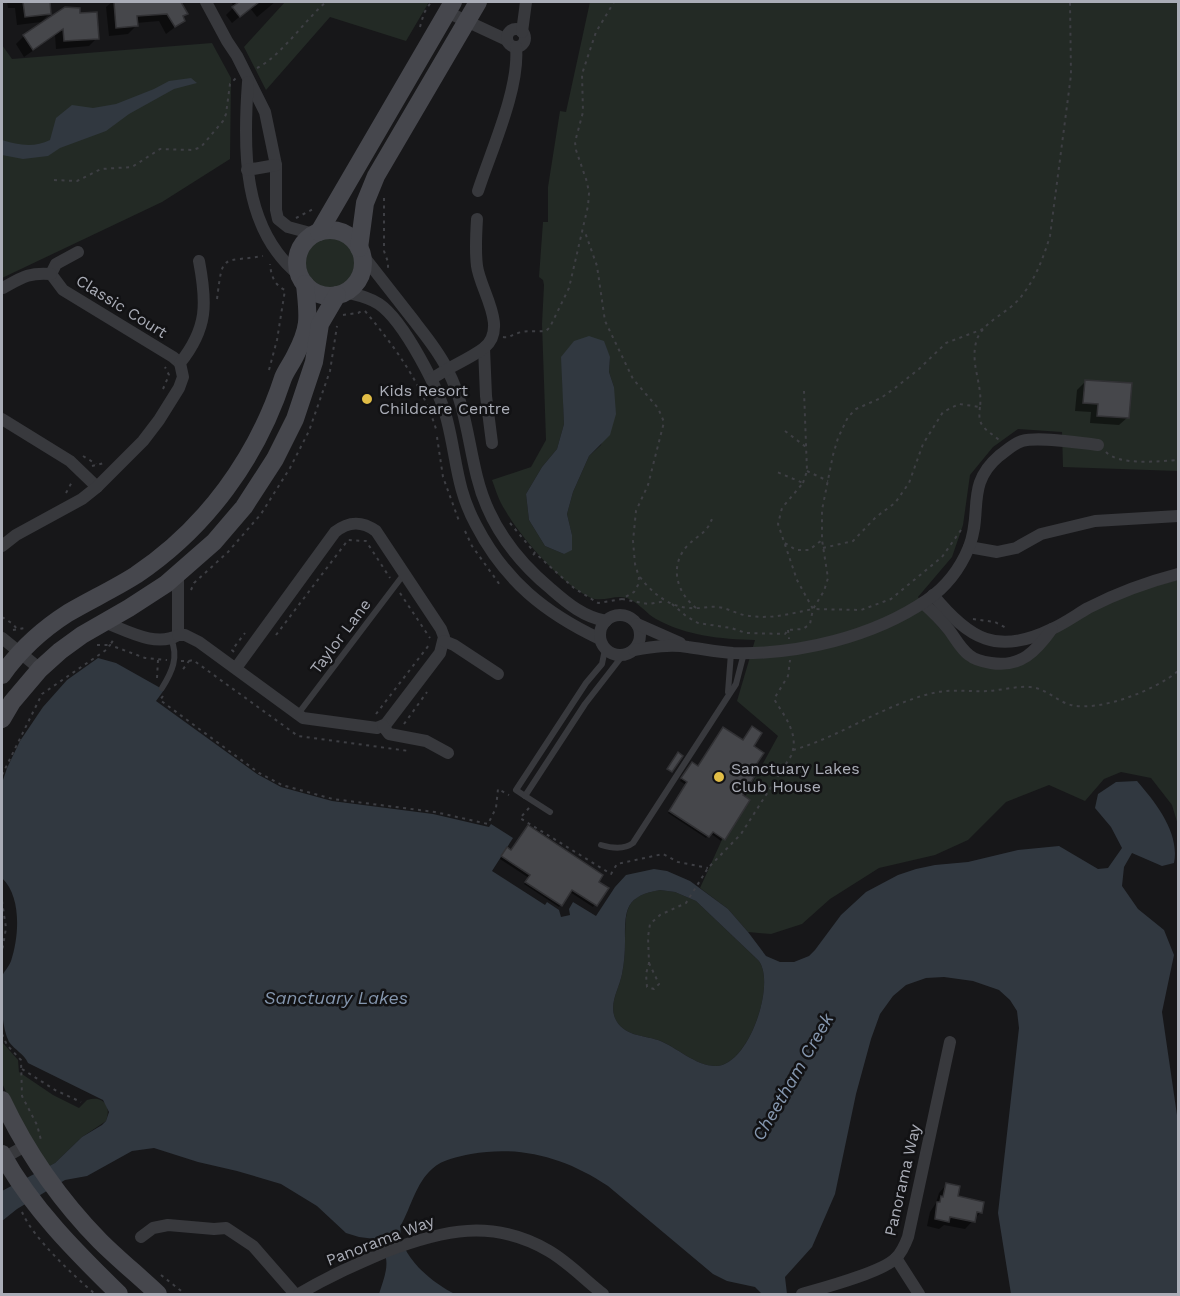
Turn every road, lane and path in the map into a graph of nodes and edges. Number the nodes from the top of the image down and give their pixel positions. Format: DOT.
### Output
graph roads {
  1 [pos="206,2"];
  2 [pos="326,2"];
  3 [pos="431,2"];
  4 [pos="478,2"];
  5 [pos="614,2"];
  6 [pos="1070,2"];
  7 [pos="450,7"];
  8 [pos="525,7"];
  9 [pos="466,22"];
  10 [pos="419,33"];
  11 [pos="514,36"];
  12 [pos="246,77"];
  13 [pos="276,165"];
  14 [pos="247,170"];
  15 [pos="54,180"];
  16 [pos="384,190"];
  17 [pos="478,191"];
  18 [pos="318,203"];
  19 [pos="477,219"];
  20 [pos="288,227"];
  21 [pos="316,233"];
  22 [pos="583,233"];
  23 [pos="360,250"];
  24 [pos="78,252"];
  25 [pos="270,254"];
  26 [pos="199,261"];
  27 [pos="51,274"];
  28 [pos="381,279"];
  29 [pos="302,280"];
  30 [pos="3,288"];
  31 [pos="341,293"];
  32 [pos="367,304"];
  33 [pos="202,318"];
  34 [pos="983,329"];
  35 [pos="493,335"];
  36 [pos="484,348"];
  37 [pos="165,352"];
  38 [pos="180,363"];
  39 [pos="447,368"];
  40 [pos="432,379"];
  41 [pos="267,380"];
  42 [pos="804,391"];
  43 [pos="159,396"];
  44 [pos="980,407"];
  45 [pos="2,419"];
  46 [pos="785,431"];
  47 [pos="492,443"];
  48 [pos="1098,445"];
  49 [pos="806,447"];
  50 [pos="1008,449"];
  51 [pos="1179,460"];
  52 [pos="106,462"];
  53 [pos="807,471"];
  54 [pos="83,472"];
  55 [pos="777,472"];
  56 [pos="828,481"];
  57 [pos="803,483"];
  58 [pos="97,487"];
  59 [pos="64,495"];
  60 [pos="713,516"];
  61 [pos="1179,516"];
  62 [pos="492,517"];
  63 [pos="507,518"];
  64 [pos="475,524"];
  65 [pos="961,530"];
  66 [pos="822,540"];
  67 [pos="785,543"];
  68 [pos="2,546"];
  69 [pos="969,547"];
  70 [pos="823,548"];
  71 [pos="535,553"];
  72 [pos="160,557"];
  73 [pos="524,564"];
  74 [pos="178,574"];
  75 [pos="404,574"];
  76 [pos="1179,574"];
  77 [pos="510,576"];
  78 [pos="639,577"];
  79 [pos="395,586"];
  80 [pos="190,598"];
  81 [pos="622,599"];
  82 [pos="928,599"];
  83 [pos="666,601"];
  84 [pos="672,604"];
  85 [pos="696,608"];
  86 [pos="813,609"];
  87 [pos="69,613"];
  88 [pos="2,618"];
  89 [pos="606,621"];
  90 [pos="104,622"];
  91 [pos="956,622"];
  92 [pos="637,624"];
  93 [pos="24,628"];
  94 [pos="17,629"];
  95 [pos="1052,629"];
  96 [pos="788,630"];
  97 [pos="246,632"];
  98 [pos="1012,633"];
  99 [pos="82,634"];
  100 [pos="2,638"];
  101 [pos="273,639"];
  102 [pos="175,640"];
  103 [pos="444,641"];
  104 [pos="999,642"];
  105 [pos="603,644"];
  106 [pos="686,646"];
  107 [pos="790,650"];
  108 [pos="628,653"];
  109 [pos="731,653"];
  110 [pos="744,653"];
  111 [pos="19,654"];
  112 [pos="164,659"];
  113 [pos="158,660"];
  114 [pos="174,661"];
  115 [pos="239,663"];
  116 [pos="1002,665"];
  117 [pos="40,669"];
  118 [pos="1179,671"];
  119 [pos="498,674"];
  120 [pos="2,675"];
  121 [pos="176,679"];
  122 [pos="161,688"];
  123 [pos="427,692"];
  124 [pos="728,693"];
  125 [pos="297,715"];
  126 [pos="2,719"];
  127 [pos="379,721"];
  128 [pos="396,736"];
  129 [pos="387,748"];
  130 [pos="793,750"];
  131 [pos="448,753"];
  132 [pos="2,775"];
  133 [pos="525,796"];
  134 [pos="514,798"];
  135 [pos="521,803"];
  136 [pos="550,812"];
  137 [pos="601,845"];
  138 [pos="708,868"];
  139 [pos="2,901"];
  140 [pos="2,952"];
  141 [pos="649,963"];
  142 [pos="2,1034"];
  143 [pos="950,1042"];
  144 [pos="22,1069"];
  145 [pos="2,1100"];
  146 [pos="81,1102"];
  147 [pos="33,1145"];
  148 [pos="2,1157"];
  149 [pos="27,1204"];
  150 [pos="141,1237"];
  151 [pos="896,1258"];
  152 [pos="159,1273"];
  153 [pos="95,1294"];
  154 [pos="119,1294"];
  155 [pos="158,1294"];
  156 [pos="185,1294"];
  157 [pos="297,1294"];
  158 [pos="603,1294"];
  159 [pos="802,1294"];
  160 [pos="919,1294"];
  1 -- 12 [label="street"];
  2 -- 12 [label="path"];
  3 -- 10 [label="path"];
  4 -- 9 [label="street"];
  5 -- 22 [label="path"];
  6 -- 34 [label="path"];
  7 -- 9 [label="street"];
  7 -- 21 [label="street"];
  8 -- 11 [label="street"];
  9 -- 11 [label="street"];
  9 -- 23 [label="street"];
  11 -- 17 [label="street"];
  12 -- 13 [label="street"];
  12 -- 14 [label="street"];
  12 -- 15 [label="path"];
  13 -- 14 [label="street"];
  13 -- 20 [label="street"];
  14 -- 25 [label="street"];
  16 -- 28 [label="path"];
  18 -- 20 [label="path"];
  19 -- 35 [label="street"];
  20 -- 21 [label="street"];
  21 -- 23 [label="street"];
  21 -- 29 [label="street"];
  22 -- 35 [label="path"];
  22 -- 78 [label="path"];
  23 -- 28 [label="street"];
  23 -- 31 [label="street"];
  24 -- 27 [label="street, Classic Court"];
  25 -- 29 [label="street"];
  25 -- 33 [label="path"];
  25 -- 41 [label="path"];
  26 -- 33 [label="street"];
  27 -- 30 [label="street"];
  27 -- 37 [label="street, Classic Court"];
  28 -- 39 [label="street"];
  29 -- 31 [label="street"];
  29 -- 72 [label="street"];
  31 -- 32 [label="street"];
  31 -- 74 [label="street"];
  32 -- 40 [label="street"];
  32 -- 77 [label="path"];
  32 -- 80 [label="path"];
  33 -- 38 [label="street"];
  34 -- 44 [label="path"];
  34 -- 56 [label="path"];
  35 -- 36 [label="street"];
  36 -- 39 [label="street"];
  36 -- 47 [label="street"];
  37 -- 38 [label="street, Classic Court"];
  37 -- 43 [label="path"];
  38 -- 58 [label="street"];
  39 -- 40 [label="street"];
  39 -- 62 [label="street"];
  40 -- 64 [label="street"];
  42 -- 49 [label="path"];
  44 -- 50 [label="path"];
  44 -- 70 [label="path"];
  45 -- 54 [label="street"];
  46 -- 49 [label="path"];
  48 -- 50 [label="street"];
  48 -- 51 [label="path"];
  49 -- 53 [label="path"];
  50 -- 69 [label="street"];
  52 -- 54 [label="path"];
  53 -- 56 [label="path"];
  53 -- 57 [label="path"];
  54 -- 58 [label="street"];
  54 -- 59 [label="path"];
  55 -- 57 [label="path"];
  56 -- 66 [label="path"];
  57 -- 67 [label="path"];
  58 -- 68 [label="street"];
  60 -- 85 [label="path"];
  61 -- 69 [label="street"];
  62 -- 64 [label="street"];
  62 -- 73 [label="street"];
  63 -- 71 [label="path"];
  64 -- 77 [label="street"];
  65 -- 86 [label="path"];
  66 -- 67 [label="path"];
  66 -- 70 [label="path"];
  67 -- 86 [label="path"];
  69 -- 82 [label="street"];
  70 -- 86 [label="path"];
  71 -- 73 [label="path"];
  71 -- 81 [label="path"];
  72 -- 74 [label="street"];
  72 -- 87 [label="street"];
  73 -- 89 [label="street"];
  74 -- 90 [label="street"];
  74 -- 102 [label="street"];
  75 -- 79 [label="lane, Taylor Lane"];
  75 -- 103 [label="street"];
  75 -- 115 [label="street"];
  76 -- 95 [label="street"];
  77 -- 105 [label="street"];
  78 -- 81 [label="path"];
  78 -- 83 [label="path"];
  79 -- 101 [label="path"];
  79 -- 125 [label="lane, Taylor Lane"];
  79 -- 127 [label="path"];
  81 -- 83 [label="path"];
  82 -- 91 [label="street"];
  82 -- 107 [label="street"];
  82 -- 116 [label="street"];
  83 -- 84 [label="path"];
  84 -- 85 [label="path"];
  84 -- 96 [label="path"];
  85 -- 86 [label="path"];
  86 -- 96 [label="path"];
  87 -- 99 [label="street"];
  87 -- 111 [label="street"];
  88 -- 94 [label="path"];
  89 -- 92 [label="street"];
  89 -- 105 [label="street"];
  90 -- 99 [label="street"];
  90 -- 102 [label="street"];
  91 -- 98 [label="path"];
  91 -- 104 [label="street"];
  92 -- 106 [label="street"];
  92 -- 108 [label="street"];
  93 -- 94 [label="path"];
  94 -- 100 [label="path"];
  95 -- 104 [label="street"];
  95 -- 116 [label="street"];
  96 -- 107 [label="path"];
  97 -- 115 [label="path"];
  99 -- 117 [label="street"];
  100 -- 111 [label="street"];
  102 -- 112 [label="path"];
  102 -- 114 [label="lane"];
  102 -- 115 [label="street"];
  103 -- 119 [label="street"];
  103 -- 127 [label="street"];
  104 -- 116 [label="street"];
  105 -- 108 [label="street"];
  105 -- 133 [label="lane"];
  106 -- 108 [label="street"];
  106 -- 109 [label="street"];
  107 -- 110 [label="street"];
  107 -- 130 [label="path"];
  108 -- 133 [label="lane"];
  109 -- 110 [label="street"];
  109 -- 124 [label="lane"];
  110 -- 124 [label="lane"];
  111 -- 117 [label="street"];
  111 -- 120 [label="street"];
  112 -- 113 [label="path"];
  112 -- 114 [label="path"];
  113 -- 122 [label="path"];
  113 -- 132 [label="path"];
  114 -- 121 [label="path"];
  114 -- 122 [label="lane"];
  115 -- 125 [label="street"];
  117 -- 126 [label="street"];
  118 -- 130 [label="path"];
  122 -- 134 [label="path"];
  123 -- 128 [label="path"];
  124 -- 137 [label="lane"];
  125 -- 127 [label="street"];
  127 -- 128 [label="street"];
  128 -- 129 [label="path"];
  128 -- 131 [label="street"];
  130 -- 138 [label="path"];
  133 -- 136 [label="lane"];
  135 -- 138 [label="path"];
  138 -- 141 [label="path"];
  139 -- 140 [label="path"];
  141 -- 141 [label="path"];
  142 -- 144 [label="path"];
  143 -- 151 [label="street, Panorama Way"];
  144 -- 146 [label="path"];
  144 -- 147 [label="path"];
  145 -- 147 [label="street"];
  147 -- 148 [label="street"];
  147 -- 155 [label="street"];
  148 -- 149 [label="street"];
  149 -- 153 [label="path"];
  149 -- 154 [label="street"];
  150 -- 157 [label="street"];
  151 -- 159 [label="street, Panorama Way"];
  151 -- 160 [label="street"];
  152 -- 156 [label="path"];
  157 -- 158 [label="street, Panorama Way"];
}
